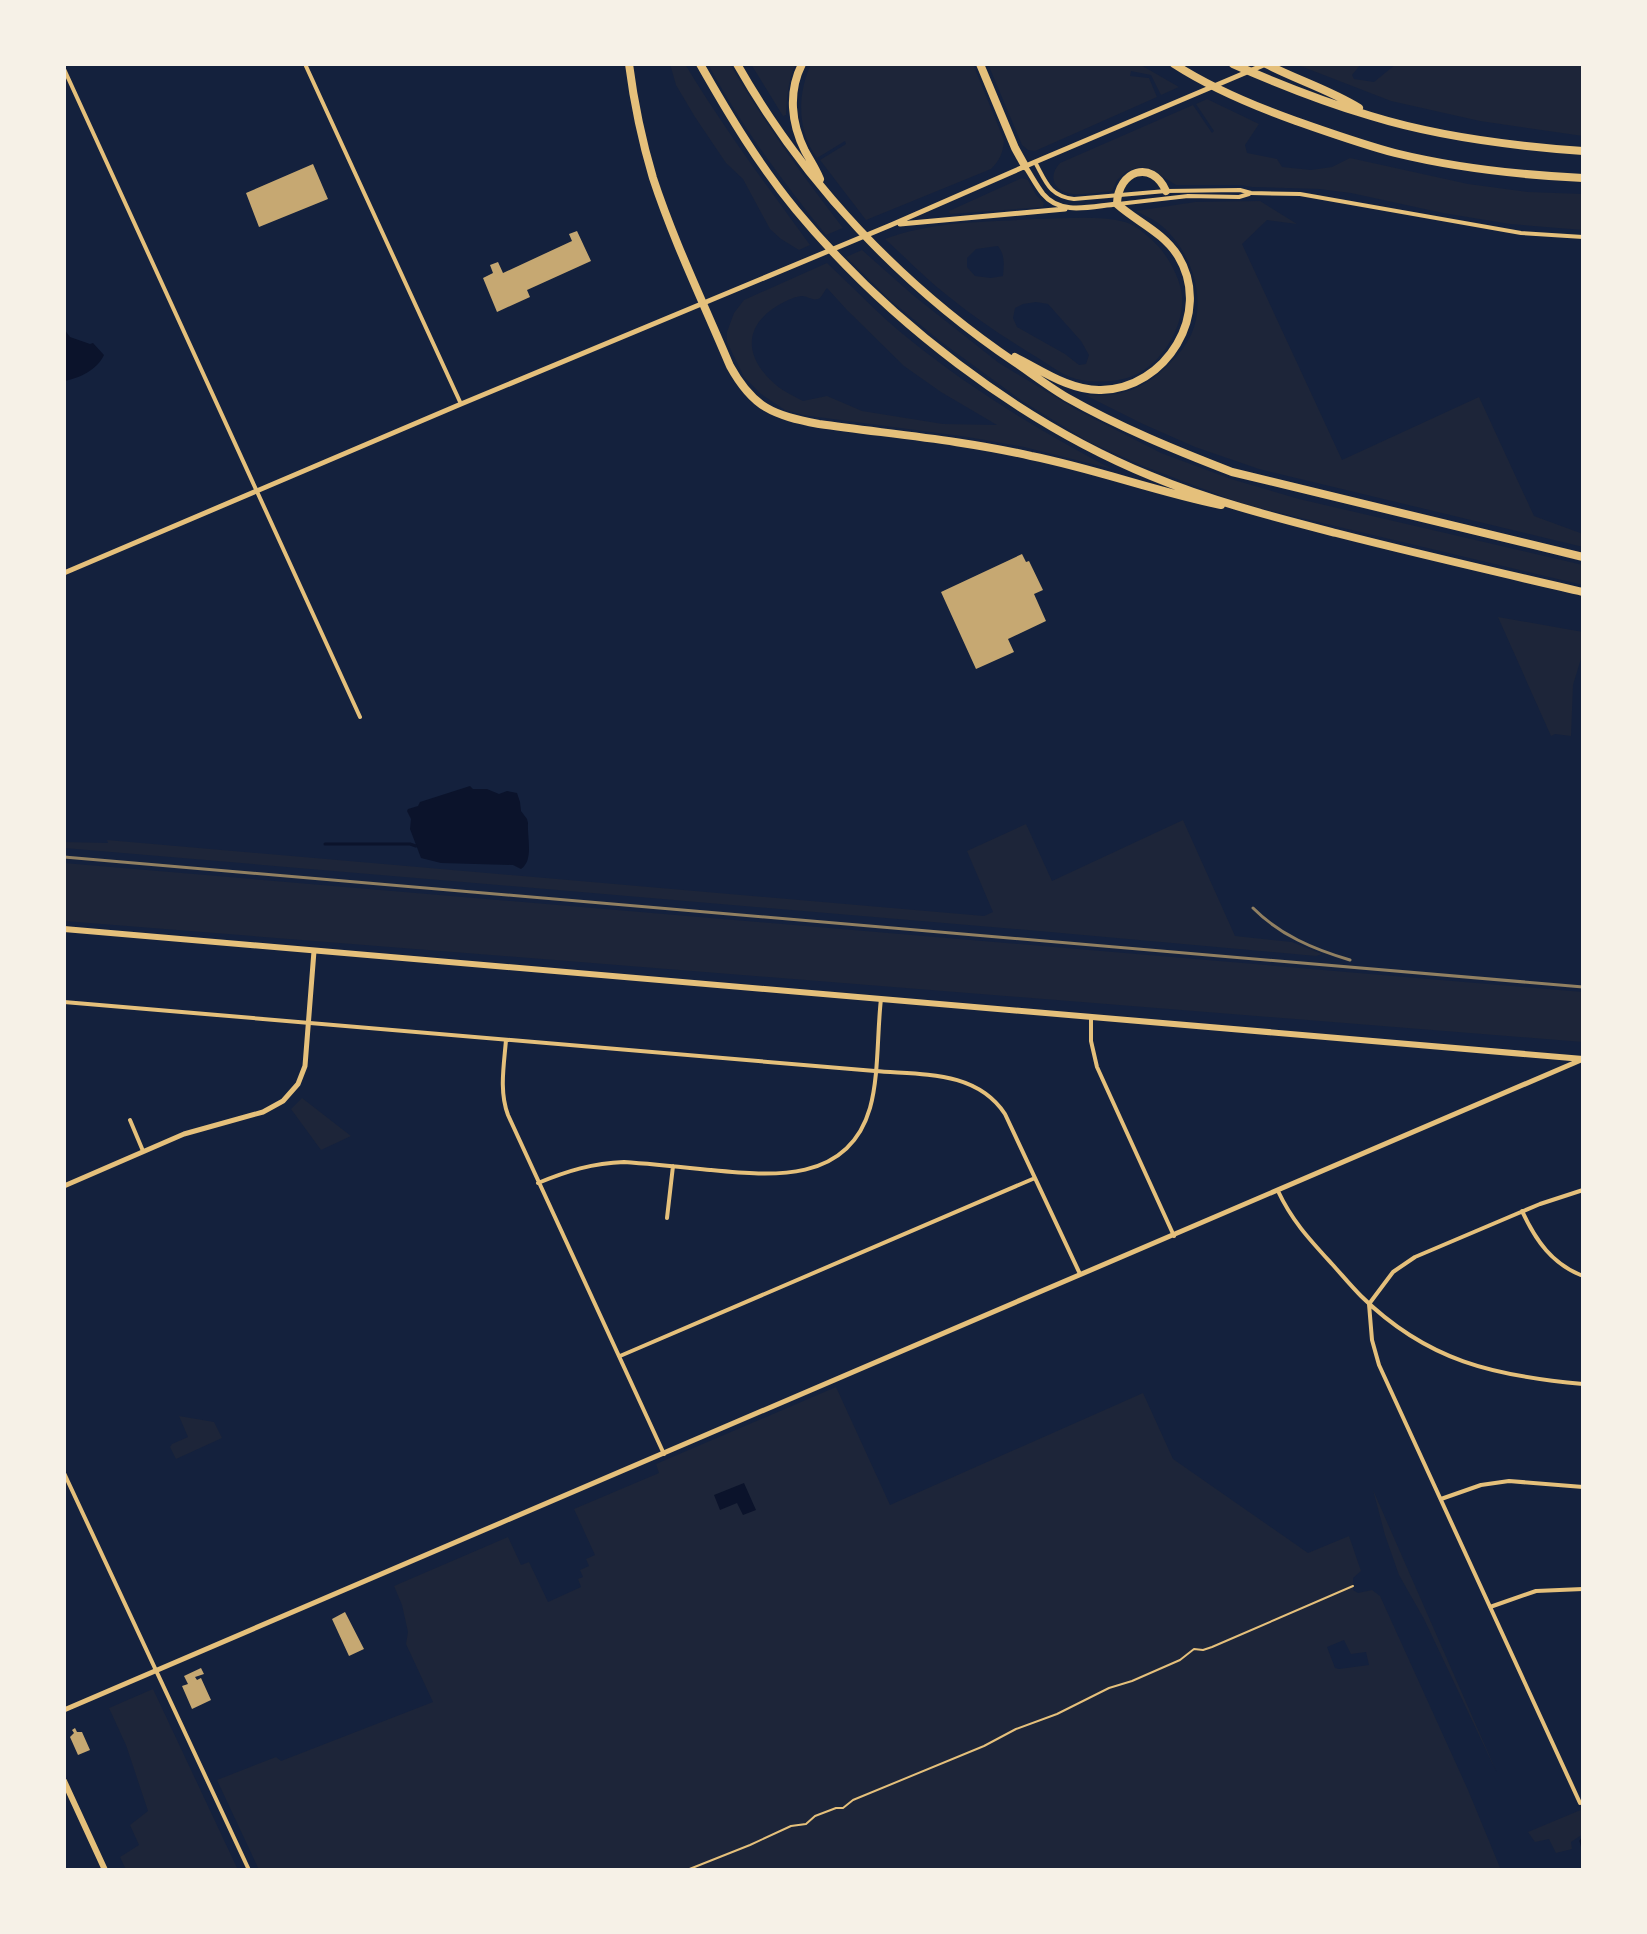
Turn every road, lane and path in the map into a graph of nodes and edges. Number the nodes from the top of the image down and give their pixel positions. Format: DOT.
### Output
graph roads {
  1 [pos="305,64"];
  2 [pos="629,64"];
  3 [pos="700,64"];
  4 [pos="737,64"];
  5 [pos="802,64"];
  6 [pos="980,64"];
  7 [pos="1174,64"];
  8 [pos="1233,64"];
  9 [pos="1266,64"];
  10 [pos="64,69"];
  11 [pos="1374,117"];
  12 [pos="1583,151"];
  13 [pos="1035,162"];
  14 [pos="1025,166"];
  15 [pos="1583,178"];
  16 [pos="1166,191"];
  17 [pos="1251,193"];
  18 [pos="828,194"];
  19 [pos="1117,200"];
  20 [pos="1065,209"];
  21 [pos="891,225"];
  22 [pos="1583,237"];
  23 [pos="704,304"];
  24 [pos="985,342"];
  25 [pos="461,404"];
  26 [pos="257,491"];
  27 [pos="1256,512"];
  28 [pos="1583,557"];
  29 [pos="64,573"];
  30 [pos="1583,592"];
  31 [pos="360,717"];
  32 [pos="64,929"];
  33 [pos="314,951"];
  34 [pos="881,999"];
  35 [pos="64,1002"];
  36 [pos="1091,1017"];
  37 [pos="309,1023"];
  38 [pos="506,1040"];
  39 [pos="1583,1059"];
  40 [pos="875,1071"];
  41 [pos="130,1120"];
  42 [pos="143,1151"];
  43 [pos="673,1166"];
  44 [pos="1035,1178"];
  45 [pos="538,1183"];
  46 [pos="64,1186"];
  47 [pos="1583,1190"];
  48 [pos="1278,1191"];
  49 [pos="1522,1211"];
  50 [pos="667,1218"];
  51 [pos="1174,1236"];
  52 [pos="1081,1276"];
  53 [pos="1583,1276"];
  54 [pos="1369,1304"];
  55 [pos="620,1356"];
  56 [pos="1583,1384"];
  57 [pos="664,1454"];
  58 [pos="64,1473"];
  59 [pos="1583,1487"];
  60 [pos="1441,1499"];
  61 [pos="1353,1586"];
  62 [pos="1583,1589"];
  63 [pos="1490,1607"];
  64 [pos="157,1670"];
  65 [pos="64,1710"];
  66 [pos="64,1781"];
  67 [pos="1583,1790"];
  68 [pos="1576,1793"];
  69 [pos="1580,1803"];
  70 [pos="105,1870"];
  71 [pos="249,1870"];
  72 [pos="687,1870"];
  1 -- 25 [label="street"];
  2 -- 23 [label="highway"];
  3 -- 27 [label="highway"];
  4 -- 18 [label="highway"];
  5 -- 18 [label="highway"];
  6 -- 14 [label="highway"];
  7 -- 15 [label="highway"];
  8 -- 11 [label="highway"];
  9 -- 11 [label="highway"];
  9 -- 13 [label="street"];
  10 -- 26 [label="street"];
  11 -- 12 [label="highway"];
  13 -- 14 [label="street"];
  13 -- 19 [label="street"];
  14 -- 20 [label="street"];
  14 -- 21 [label="street"];
  16 -- 17 [label="street"];
  16 -- 19 [label="street"];
  16 -- 19 [label="highway"];
  17 -- 19 [label="street"];
  17 -- 22 [label="street"];
  18 -- 24 [label="highway"];
  19 -- 20 [label="street"];
  19 -- 24 [label="highway"];
  20 -- 21 [label="street"];
  21 -- 23 [label="street"];
  23 -- 25 [label="street"];
  23 -- 27 [label="highway"];
  24 -- 28 [label="highway"];
  25 -- 26 [label="street"];
  26 -- 29 [label="street"];
  26 -- 31 [label="street"];
  27 -- 30 [label="highway"];
  32 -- 33 [label="main road"];
  33 -- 34 [label="main road"];
  33 -- 37 [label="street"];
  34 -- 36 [label="main road"];
  34 -- 40 [label="street"];
  35 -- 37 [label="street"];
  36 -- 39 [label="main road"];
  36 -- 51 [label="street"];
  37 -- 38 [label="street"];
  37 -- 42 [label="street"];
  38 -- 40 [label="street"];
  38 -- 45 [label="street"];
  39 -- 48 [label="street"];
  40 -- 43 [label="street"];
  40 -- 44 [label="street"];
  41 -- 42 [label="street"];
  42 -- 46 [label="street"];
  43 -- 45 [label="street"];
  43 -- 50 [label="street"];
  44 -- 52 [label="street"];
  44 -- 55 [label="street"];
  45 -- 55 [label="street"];
  47 -- 49 [label="street"];
  48 -- 51 [label="street"];
  48 -- 54 [label="street"];
  49 -- 53 [label="street"];
  49 -- 54 [label="street"];
  51 -- 52 [label="street"];
  52 -- 57 [label="street"];
  54 -- 56 [label="street"];
  54 -- 60 [label="street"];
  55 -- 57 [label="street"];
  57 -- 64 [label="street"];
  58 -- 64 [label="street"];
  59 -- 60 [label="street"];
  60 -- 63 [label="street"];
  61 -- 72 [label="path"];
  62 -- 63 [label="street"];
  63 -- 68 [label="street"];
  64 -- 65 [label="street"];
  64 -- 71 [label="street"];
  66 -- 70 [label="main road"];
  67 -- 68 [label="street"];
  68 -- 69 [label="street"];
}
